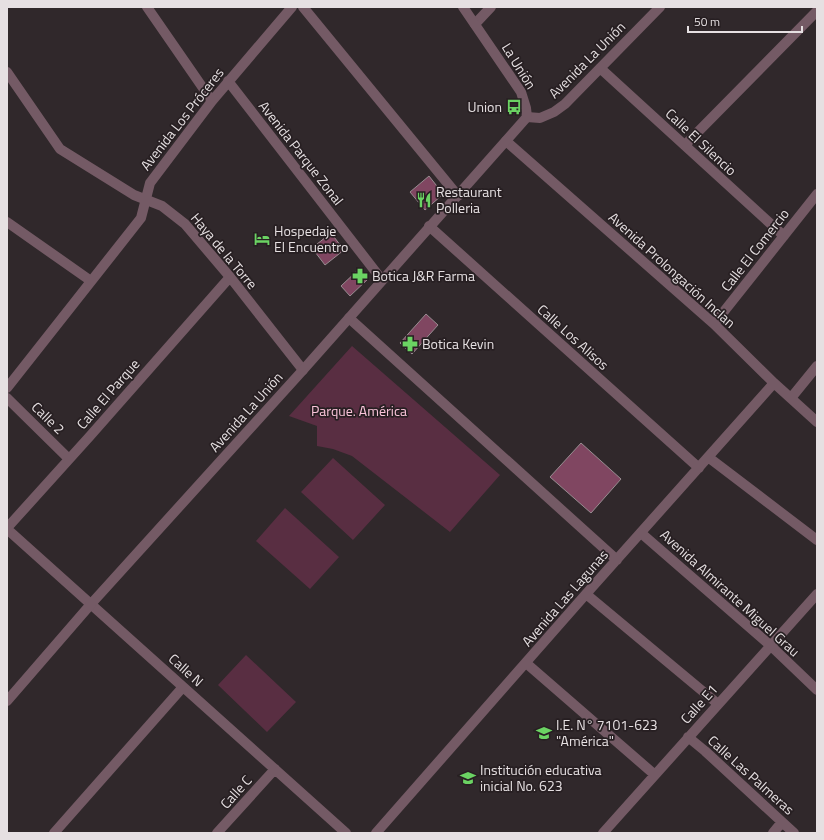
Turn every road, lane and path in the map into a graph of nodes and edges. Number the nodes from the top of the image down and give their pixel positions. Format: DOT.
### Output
graph roads {
  1 [pos="147,7"];
  2 [pos="292,7"];
  3 [pos="303,7"];
  4 [pos="463,7"];
  5 [pos="491,7"];
  6 [pos="660,7"];
  7 [pos="817,11"];
  8 [pos="474,24"];
  9 [pos="600,68"];
  10 [pos="7,72"];
  11 [pos="228,82"];
  12 [pos="212,101"];
  13 [pos="526,117"];
  14 [pos="506,141"];
  15 [pos="685,145"];
  16 [pos="817,194"];
  17 [pos="458,196"];
  18 [pos="145,199"];
  19 [pos="7,222"];
  20 [pos="429,226"];
  21 [pos="784,236"];
  22 [pos="230,277"];
  23 [pos="382,280"];
  24 [pos="92,281"];
  25 [pos="349,318"];
  26 [pos="714,324"];
  27 [pos="817,366"];
  28 [pos="303,370"];
  29 [pos="774,383"];
  30 [pos="7,388"];
  31 [pos="7,398"];
  32 [pos="791,398"];
  33 [pos="817,422"];
  34 [pos="708,457"];
  35 [pos="69,459"];
  36 [pos="699,468"];
  37 [pos="7,528"];
  38 [pos="641,533"];
  39 [pos="817,540"];
  40 [pos="617,560"];
  41 [pos="586,594"];
  42 [pos="817,594"];
  43 [pos="91,604"];
  44 [pos="771,646"];
  45 [pos="526,663"];
  46 [pos="183,687"];
  47 [pos="817,690"];
  48 [pos="7,701"];
  49 [pos="718,704"];
  50 [pos="688,737"];
  51 [pos="275,769"];
  52 [pos="655,775"];
  53 [pos="782,822"];
  54 [pos="380,832"];
  55 [pos="54,833"];
  56 [pos="217,833"];
  57 [pos="346,833"];
  58 [pos="603,833"];
  59 [pos="772,833"];
  60 [pos="794,833"];
  1 -- 12 [label="street"];
  2 -- 11 [label="street, Avenida Los Próceres"];
  3 -- 17 [label="street"];
  4 -- 8 [label="street, La Unión"];
  5 -- 8 [label="street"];
  6 -- 9 [label="street, Avenida La Unión"];
  7 -- 15 [label="street"];
  8 -- 13 [label="street, La Unión"];
  9 -- 13 [label="street, Avenida La Unión"];
  9 -- 15 [label="street, Calle El Silencio"];
  10 -- 18 [label="street, Haya de la Torre"];
  11 -- 12 [label="street, Avenida Los Próceres"];
  11 -- 23 [label="street, Avenida Parque Zonal"];
  12 -- 18 [label="street, Avenida Los Próceres"];
  13 -- 14 [label="street"];
  14 -- 17 [label="street, Avenida La Unión"];
  14 -- 26 [label="street, Avenida Prolongación Inclan"];
  15 -- 21 [label="street, Calle El Silencio"];
  16 -- 21 [label="street, Calle El Comercio"];
  17 -- 20 [label="street, Avenida La Unión"];
  18 -- 22 [label="street, Haya de la Torre"];
  18 -- 24 [label="street, Avenida Los Próceres"];
  19 -- 24 [label="street"];
  20 -- 23 [label="street, Avenida La Unión"];
  20 -- 36 [label="street, Calle Los Alisos"];
  21 -- 26 [label="street, Calle El Comercio"];
  22 -- 28 [label="street, Haya de la Torre"];
  22 -- 35 [label="street, Calle El Parque"];
  23 -- 25 [label="street, Avenida La Unión"];
  24 -- 30 [label="street, Avenida Los Próceres"];
  25 -- 28 [label="street, Avenida La Unión"];
  25 -- 40 [label="street"];
  26 -- 29 [label="street, Avenida Prolongación Inclan"];
  27 -- 32 [label="street"];
  28 -- 43 [label="street, Avenida La Unión"];
  29 -- 32 [label="street, Avenida Prolongación Inclan"];
  29 -- 34 [label="street, Avenida Las Lagunas"];
  31 -- 35 [label="street, Calle 2"];
  32 -- 33 [label="street, Avenida Prolongación Inclan"];
  34 -- 36 [label="street, Avenida Las Lagunas"];
  34 -- 39 [label="street"];
  35 -- 37 [label="street, Calle El Parque"];
  36 -- 38 [label="street, Avenida Las Lagunas"];
  37 -- 43 [label="street, Calle N"];
  38 -- 40 [label="street, Avenida Las Lagunas"];
  38 -- 44 [label="street, Avenida Almirante Miguel Grau"];
  40 -- 41 [label="street, Avenida Las Lagunas"];
  41 -- 45 [label="street, Avenida Las Lagunas"];
  41 -- 49 [label="street"];
  42 -- 44 [label="street, Calle E1"];
  43 -- 46 [label="street, Calle N"];
  43 -- 48 [label="street, Avenida La Unión"];
  44 -- 47 [label="street, Avenida Almirante Miguel Grau"];
  44 -- 49 [label="street, Calle E1"];
  45 -- 52 [label="street"];
  45 -- 54 [label="street, Avenida Las Lagunas"];
  46 -- 51 [label="street, Calle N"];
  46 -- 55 [label="street"];
  49 -- 50 [label="street, Calle E1"];
  50 -- 52 [label="street, Calle E1"];
  50 -- 53 [label="street, Calle Las Palmeras"];
  51 -- 56 [label="street, Calle C"];
  51 -- 57 [label="street, Calle N"];
  52 -- 58 [label="street, Calle E1"];
  53 -- 59 [label="street"];
  53 -- 60 [label="street, Calle Las Palmeras"];
}
